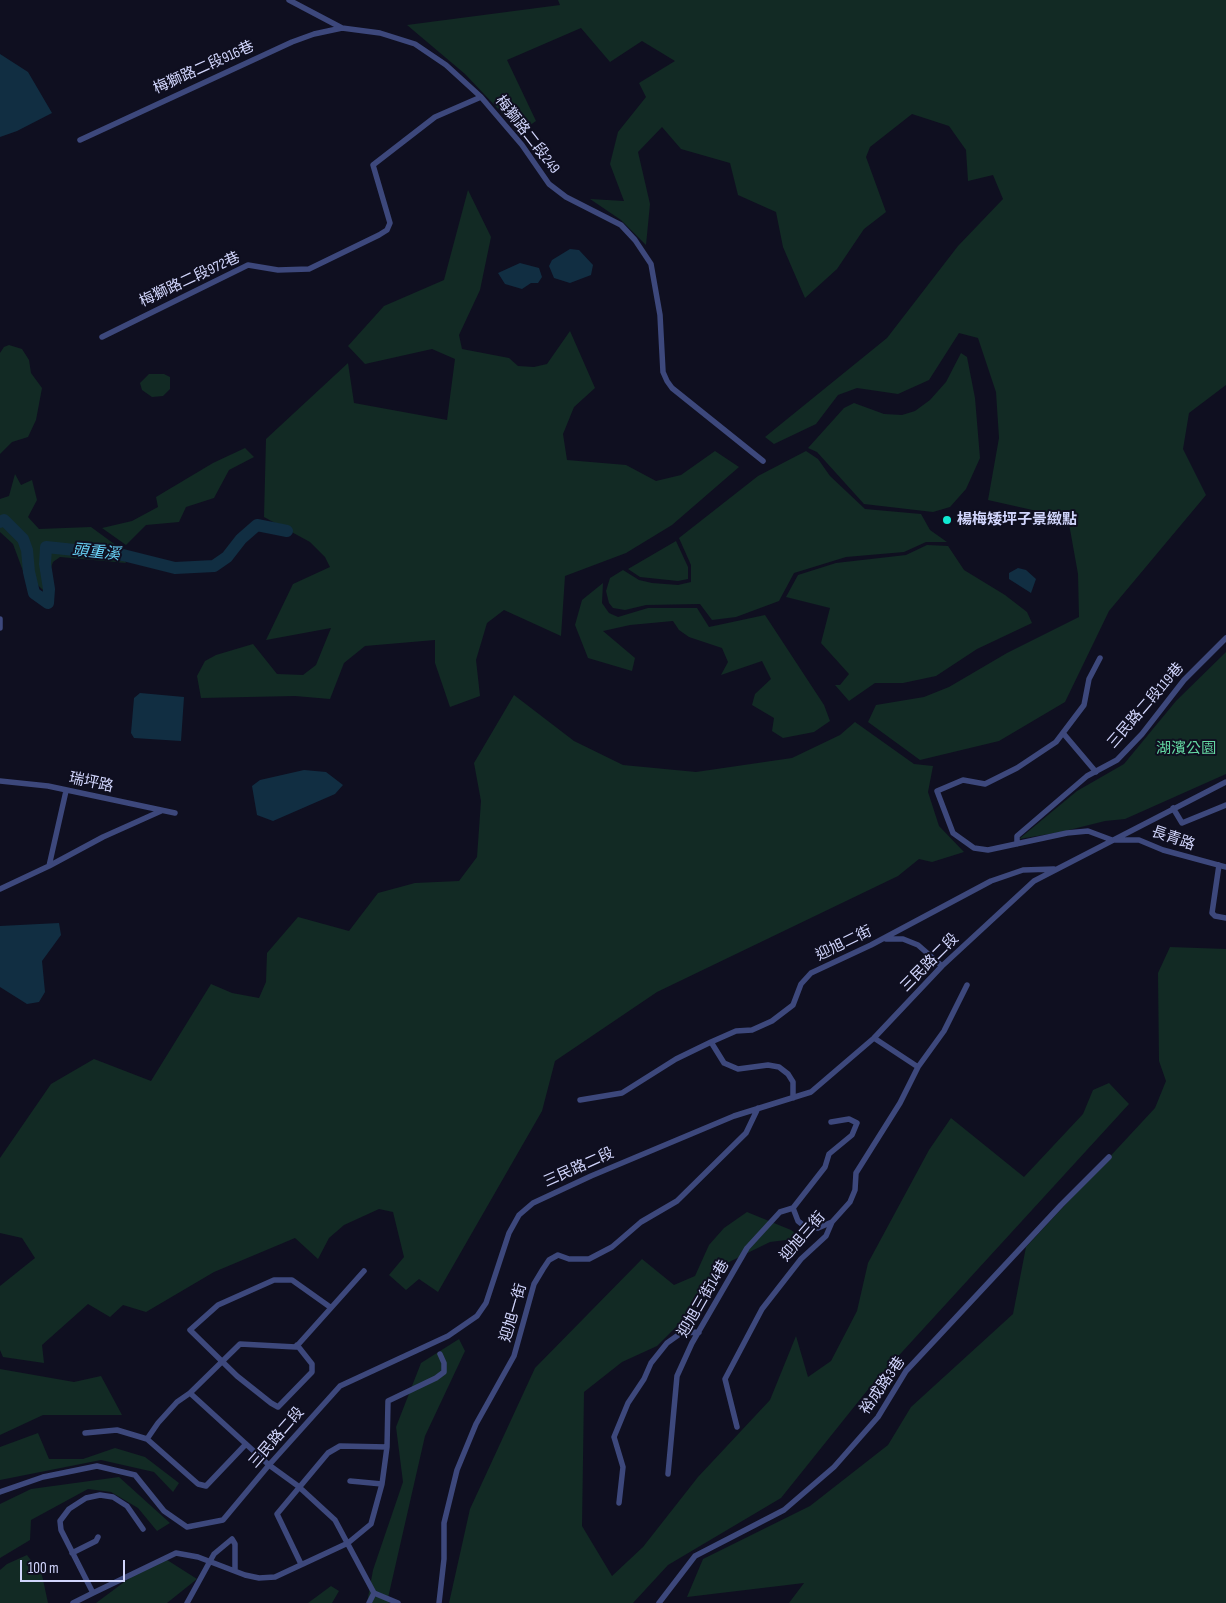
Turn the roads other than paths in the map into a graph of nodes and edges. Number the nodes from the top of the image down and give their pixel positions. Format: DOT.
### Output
graph roads {
  1 [pos="289,0"];
  2 [pos="342,28"];
  3 [pos="481,97"];
  4 [pos="80,140"];
  5 [pos="102,337"];
  6 [pos="763,461"];
  7 [pos="0,620"];
  8 [pos="0,628"];
  9 [pos="1226,638"];
  10 [pos="1100,658"];
  11 [pos="1064,733"];
  12 [pos="1096,772"];
  13 [pos="0,781"];
  14 [pos="1226,783"];
  15 [pos="66,791"];
  16 [pos="1226,805"];
  17 [pos="1172,808"];
  18 [pos="161,810"];
  19 [pos="175,813"];
  20 [pos="1112,840"];
  21 [pos="1017,844"];
  22 [pos="49,866"];
  23 [pos="1223,866"];
  24 [pos="1054,869"];
  25 [pos="0,889"];
  26 [pos="1226,918"];
  27 [pos="884,939"];
  28 [pos="942,966"];
  29 [pos="967,985"];
  30 [pos="874,1038"];
  31 [pos="711,1042"];
  32 [pos="918,1066"];
  33 [pos="793,1098"];
  34 [pos="580,1100"];
  35 [pos="758,1108"];
  36 [pos="831,1122"];
  37 [pos="1109,1157"];
  38 [pos="793,1208"];
  39 [pos="832,1222"];
  40 [pos="364,1271"];
  41 [pos="330,1307"];
  42 [pos="699,1332"];
  43 [pos="297,1345"];
  44 [pos="440,1354"];
  45 [pos="223,1361"];
  46 [pos="190,1392"];
  47 [pos="736,1427"];
  48 [pos="85,1433"];
  49 [pos="147,1439"];
  50 [pos="246,1444"];
  51 [pos="387,1447"];
  52 [pos="269,1465"];
  53 [pos="668,1474"];
  54 [pos="350,1481"];
  55 [pos="382,1484"];
  56 [pos="298,1486"];
  57 [pos="0,1492"];
  58 [pos="619,1503"];
  59 [pos="142,1529"];
  60 [pos="98,1537"];
  61 [pos="348,1543"];
  62 [pos="72,1553"];
  63 [pos="301,1564"];
  64 [pos="235,1570"];
  65 [pos="94,1593"];
  66 [pos="374,1593"];
  67 [pos="73,1603"];
  68 [pos="187,1603"];
  69 [pos="369,1603"];
  70 [pos="398,1603"];
  71 [pos="439,1603"];
  72 [pos="659,1603"];
  1 -- 2 [label="street, 梅獅路二段249"];
  2 -- 3 [label="street, 梅獅路二段249"];
  2 -- 4 [label="street, 梅獅路二段916巷"];
  3 -- 5 [label="street, 梅獅路二段972巷"];
  3 -- 6 [label="street, 梅獅路二段249"];
  7 -- 8 [label="street"];
  9 -- 12 [label="street, 三民路二段119巷"];
  10 -- 11 [label="street"];
  11 -- 12 [label="street"];
  11 -- 21 [label="street"];
  12 -- 21 [label="street, 三民路二段119巷"];
  13 -- 15 [label="street, 瑞坪路"];
  14 -- 17 [label="street, 三民路二段"];
  15 -- 18 [label="street, 瑞坪路"];
  15 -- 22 [label="street"];
  16 -- 17 [label="street"];
  17 -- 20 [label="street, 三民路二段"];
  18 -- 19 [label="street, 瑞坪路"];
  18 -- 22 [label="street"];
  20 -- 21 [label="street"];
  20 -- 23 [label="street, 長青路"];
  20 -- 24 [label="street, 三民路二段"];
  22 -- 25 [label="street"];
  23 -- 26 [label="street"];
  24 -- 27 [label="street, 迎旭二街"];
  24 -- 28 [label="street, 三民路二段"];
  27 -- 28 [label="street"];
  27 -- 31 [label="street, 迎旭二街"];
  28 -- 30 [label="street, 三民路二段"];
  29 -- 32 [label="street, 迎旭三街"];
  30 -- 32 [label="street"];
  30 -- 33 [label="street, 三民路二段"];
  31 -- 33 [label="street"];
  31 -- 34 [label="street, 迎旭二街"];
  32 -- 39 [label="street, 迎旭三街"];
  33 -- 35 [label="street, 三民路二段"];
  35 -- 52 [label="street, 三民路二段"];
  35 -- 71 [label="street, 迎旭一街"];
  36 -- 38 [label="street"];
  37 -- 72 [label="street, 裕成路3巷"];
  38 -- 39 [label="street"];
  38 -- 42 [label="street, 迎旭三街14巷"];
  39 -- 47 [label="street, 迎旭三街"];
  40 -- 41 [label="street"];
  41 -- 43 [label="street"];
  41 -- 45 [label="street"];
  42 -- 53 [label="street, 迎旭三街14巷"];
  42 -- 58 [label="street"];
  43 -- 45 [label="street"];
  43 -- 45 [label="street"];
  44 -- 51 [label="street"];
  45 -- 46 [label="street"];
  46 -- 49 [label="street"];
  46 -- 50 [label="street"];
  48 -- 49 [label="street"];
  49 -- 50 [label="street"];
  50 -- 52 [label="street"];
  51 -- 55 [label="street"];
  51 -- 56 [label="street"];
  52 -- 56 [label="street"];
  52 -- 57 [label="street, 三民路二段"];
  54 -- 55 [label="street"];
  55 -- 61 [label="street"];
  56 -- 61 [label="street"];
  56 -- 63 [label="street"];
  59 -- 62 [label="street"];
  60 -- 62 [label="street"];
  61 -- 63 [label="street"];
  61 -- 66 [label="street"];
  62 -- 65 [label="street"];
  63 -- 64 [label="street"];
  64 -- 65 [label="street"];
  64 -- 68 [label="street"];
  65 -- 67 [label="street"];
  66 -- 69 [label="street"];
  66 -- 70 [label="street"];
}
